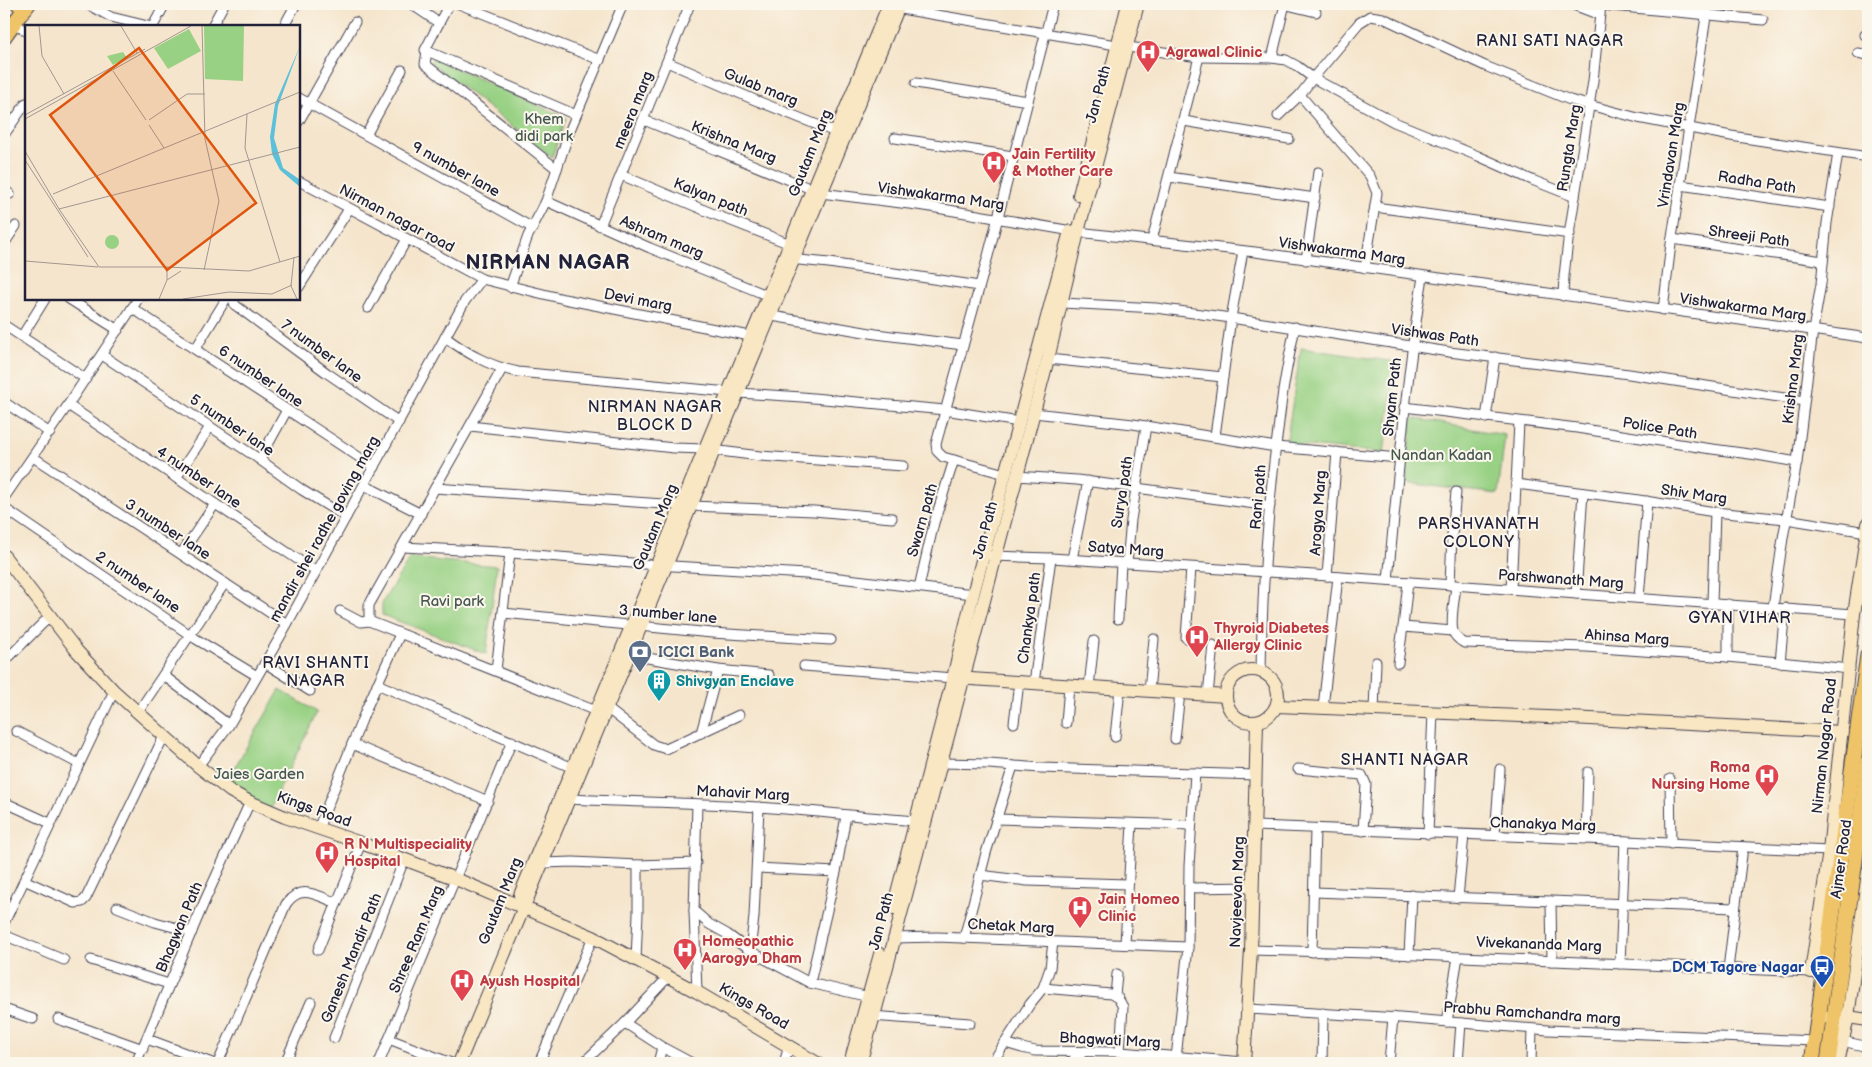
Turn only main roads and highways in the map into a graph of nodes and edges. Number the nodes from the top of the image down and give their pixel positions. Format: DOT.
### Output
graph roads {
  1 [pos="24,5"];
  2 [pos="4,37"];
  3 [pos="1868,655"];
  4 [pos="1868,762"];
  5 [pos="1865,819"];
  6 [pos="1812,1063"];
  7 [pos="1828,1063"];
  1 -- 2 [label="main road"];
  3 -- 6 [label="highway, Ajmer Road"];
  4 -- 5 [label="highway, Ajmer Road"];
  5 -- 7 [label="highway, Ajmer Road"];
}
